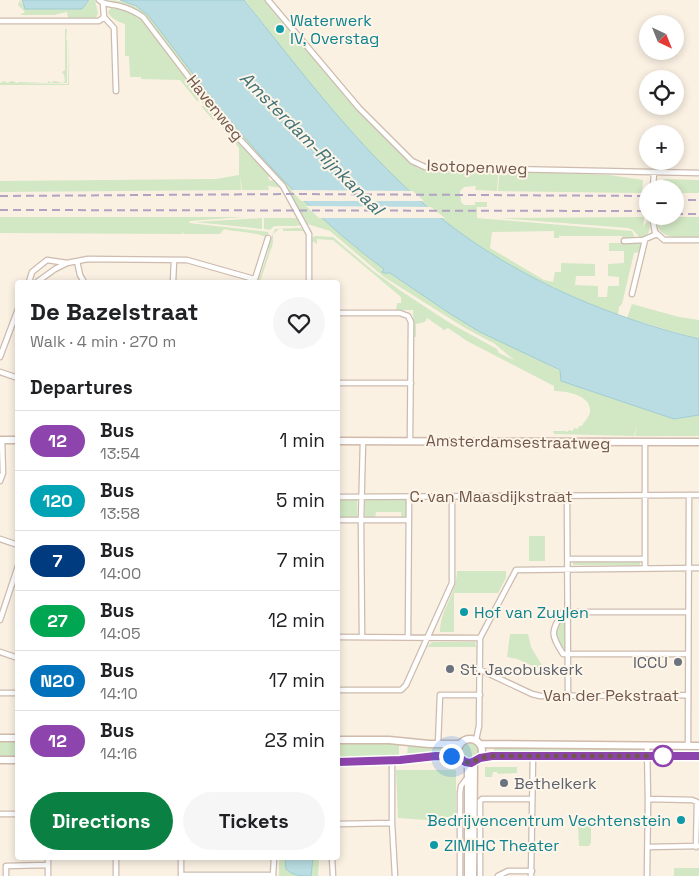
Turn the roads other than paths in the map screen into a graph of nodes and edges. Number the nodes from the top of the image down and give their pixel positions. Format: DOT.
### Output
graph roads {
  1 [pos="268,0"];
  2 [pos="101,2"];
  3 [pos="104,18"];
  4 [pos="0,21"];
  5 [pos="116,91"];
  6 [pos="654,172"];
  7 [pos="699,173"];
  8 [pos="654,180"];
  9 [pos="653,225"];
  10 [pos="657,234"];
  11 [pos="268,238"];
  12 [pos="624,240"];
  13 [pos="646,240"];
  14 [pos="699,240"];
  15 [pos="77,260"];
  16 [pos="174,260"];
  17 [pos="67,263"];
  18 [pos="30,280"];
  19 [pos="40,280"];
  20 [pos="83,280"];
  21 [pos="173,280"];
  22 [pos="251,280"];
  23 [pos="254,280"];
  24 [pos="309,280"];
  25 [pos="632,294"];
  26 [pos="340,313"];
  27 [pos="15,317"];
  28 [pos="0,357"];
  29 [pos="0,372"];
  30 [pos="15,377"];
  31 [pos="340,383"];
  32 [pos="411,383"];
  33 [pos="1,440"];
  34 [pos="15,440"];
  35 [pos="410,440"];
  36 [pos="340,441"];
  37 [pos="363,441"];
  38 [pos="699,442"];
  39 [pos="644,443"];
  40 [pos="0,482"];
  41 [pos="699,495"];
  42 [pos="452,496"];
  43 [pos="567,496"];
  44 [pos="645,496"];
  45 [pos="689,496"];
  46 [pos="340,497"];
  47 [pos="362,497"];
  48 [pos="409,497"];
  49 [pos="340,520"];
  50 [pos="361,520"];
  51 [pos="409,520"];
  52 [pos="0,539"];
  53 [pos="15,544"];
  54 [pos="568,559"];
  55 [pos="645,559"];
  56 [pos="645,568"];
  57 [pos="689,568"];
  58 [pos="699,568"];
  59 [pos="568,569"];
  60 [pos="15,575"];
  61 [pos="568,611"];
  62 [pos="688,612"];
  63 [pos="0,620"];
  64 [pos="340,637"];
  65 [pos="362,637"];
  66 [pos="408,637"];
  67 [pos="427,638"];
  68 [pos="480,638"];
  69 [pos="0,652"];
  70 [pos="568,654"];
  71 [pos="688,654"];
  72 [pos="15,657"];
  73 [pos="481,670"];
  74 [pos="340,690"];
  75 [pos="0,693"];
  76 [pos="15,693"];
  77 [pos="480,695"];
  78 [pos="568,695"];
  79 [pos="688,696"];
  80 [pos="0,738"];
  81 [pos="15,738"];
  82 [pos="340,740"];
  83 [pos="478,742"];
  84 [pos="438,744"];
  85 [pos="459,744"];
  86 [pos="647,746"];
  87 [pos="688,746"];
  88 [pos="699,746"];
  89 [pos="533,756"];
  90 [pos="647,756"];
  91 [pos="699,756"];
  92 [pos="459,757"];
  93 [pos="0,760"];
  94 [pos="15,760"];
  95 [pos="392,760"];
  96 [pos="474,761"];
  97 [pos="340,762"];
  98 [pos="468,777"];
  99 [pos="532,799"];
  100 [pos="648,799"];
  101 [pos="0,814"];
  102 [pos="15,814"];
  103 [pos="392,823"];
  104 [pos="340,824"];
  105 [pos="698,846"];
  106 [pos="648,847"];
  107 [pos="48,860"];
  108 [pos="116,860"];
  109 [pos="181,860"];
  110 [pos="274,860"];
  111 [pos="332,860"];
  112 [pos="48,865"];
  113 [pos="532,874"];
  114 [pos="181,875"];
  115 [pos="6,876"];
  116 [pos="48,876"];
  117 [pos="116,876"];
  118 [pos="273,876"];
  119 [pos="332,876"];
  120 [pos="395,876"];
  121 [pos="460,876"];
  122 [pos="468,876"];
  123 [pos="473,876"];
  124 [pos="480,876"];
  125 [pos="498,876"];
  126 [pos="647,876"];
  1 -- 6 [label="street, Isotopenweg"];
  2 -- 3 [label="street"];
  2 -- 24 [label="street, Havenweg"];
  3 -- 4 [label="street"];
  3 -- 5 [label="street"];
  6 -- 7 [label="street, Isotopenweg"];
  6 -- 8 [label="street"];
  9 -- 10 [label="street"];
  10 -- 13 [label="street"];
  10 -- 14 [label="street"];
  11 -- 23 [label="street"];
  12 -- 13 [label="street"];
  13 -- 25 [label="street"];
  15 -- 16 [label="street"];
  15 -- 17 [label="street"];
  15 -- 20 [label="street"];
  16 -- 21 [label="street"];
  16 -- 22 [label="street"];
  17 -- 18 [label="street"];
  17 -- 19 [label="street"];
  26 -- 32 [label="street"];
  27 -- 28 [label="street"];
  29 -- 30 [label="street"];
  31 -- 32 [label="street"];
  32 -- 35 [label="street"];
  33 -- 34 [label="main road"];
  33 -- 40 [label="street"];
  35 -- 37 [label="main road, Amsterdamsestraatweg"];
  35 -- 39 [label="main road, Amsterdamsestraatweg"];
  36 -- 37 [label="main road, Amsterdamsestraatweg"];
  37 -- 47 [label="street"];
  38 -- 39 [label="main road, Amsterdamsestraatweg"];
  39 -- 44 [label="street"];
  41 -- 45 [label="street, C. van Maasdijkstraat"];
  42 -- 43 [label="street, C. van Maasdijkstraat"];
  42 -- 48 [label="street, C. van Maasdijkstraat"];
  42 -- 67 [label="street"];
  43 -- 44 [label="street, C. van Maasdijkstraat"];
  43 -- 54 [label="street"];
  44 -- 45 [label="street, C. van Maasdijkstraat"];
  44 -- 55 [label="street"];
  45 -- 57 [label="street"];
  46 -- 47 [label="street, C. van Maasdijkstraat"];
  47 -- 48 [label="street, C. van Maasdijkstraat"];
  47 -- 50 [label="street"];
  48 -- 51 [label="street"];
  49 -- 50 [label="street, C. van Maasdijkstraat"];
  50 -- 51 [label="street, C. van Maasdijkstraat"];
  50 -- 65 [label="street"];
  51 -- 66 [label="street"];
  52 -- 53 [label="street"];
  54 -- 55 [label="street"];
  54 -- 59 [label="street"];
  55 -- 56 [label="street"];
  56 -- 57 [label="street"];
  56 -- 59 [label="street"];
  57 -- 58 [label="street"];
  57 -- 62 [label="street"];
  59 -- 61 [label="street"];
  59 -- 68 [label="street"];
  60 -- 63 [label="street"];
  61 -- 62 [label="street"];
  61 -- 70 [label="street"];
  61 -- 70 [label="street"];
  62 -- 71 [label="street"];
  64 -- 65 [label="street"];
  65 -- 66 [label="street"];
  66 -- 67 [label="street"];
  67 -- 68 [label="street"];
  67 -- 74 [label="street"];
  68 -- 73 [label="street"];
  69 -- 72 [label="street"];
  70 -- 71 [label="street"];
  70 -- 78 [label="street"];
  71 -- 79 [label="street"];
  73 -- 77 [label="street"];
  73 -- 78 [label="street, Van der Pekstraat"];
  75 -- 76 [label="street"];
  77 -- 83 [label="street"];
  77 -- 84 [label="street"];
  78 -- 79 [label="street, Van der Pekstraat"];
  79 -- 87 [label="street"];
  80 -- 81 [label="main road"];
  82 -- 84 [label="main road"];
  83 -- 85 [label="main road"];
  83 -- 86 [label="main road"];
  83 -- 96 [label="main road"];
  84 -- 85 [label="main road"];
  85 -- 92 [label="main road"];
  86 -- 87 [label="main road"];
  86 -- 90 [label="street"];
  87 -- 88 [label="main road"];
  89 -- 90 [label="main road"];
  89 -- 96 [label="main road"];
  89 -- 99 [label="street"];
  90 -- 91 [label="main road"];
  90 -- 100 [label="street"];
  92 -- 95 [label="main road"];
  92 -- 96 [label="main road"];
  93 -- 94 [label="main road"];
  95 -- 97 [label="main road"];
  95 -- 103 [label="street"];
  96 -- 98 [label="main road"];
  96 -- 123 [label="main road"];
  98 -- 121 [label="street"];
  98 -- 122 [label="main road"];
  99 -- 113 [label="street"];
  99 -- 124 [label="street"];
  100 -- 105 [label="street"];
  100 -- 106 [label="street"];
  101 -- 102 [label="street"];
  103 -- 104 [label="street"];
  103 -- 120 [label="street"];
  105 -- 106 [label="street"];
  106 -- 126 [label="street"];
  107 -- 112 [label="street"];
  108 -- 117 [label="street"];
  109 -- 114 [label="street"];
  110 -- 118 [label="street"];
  111 -- 119 [label="street"];
  112 -- 115 [label="street"];
  112 -- 116 [label="street"];
  113 -- 125 [label="street"];
  114 -- 118 [label="street"];
}
